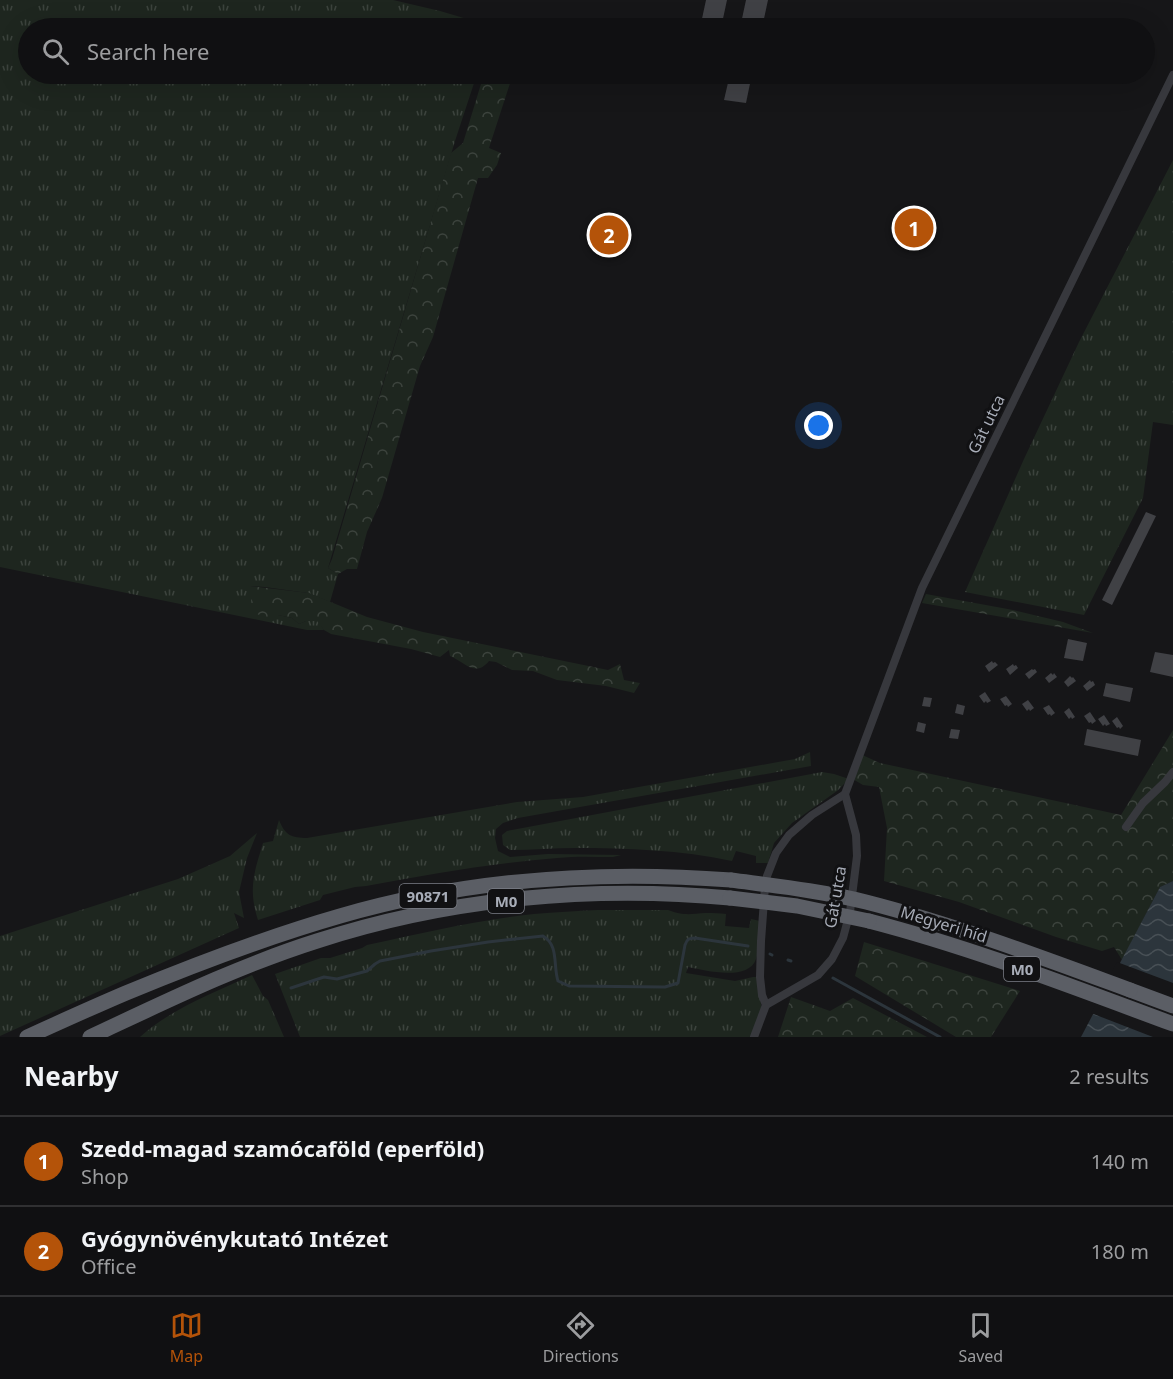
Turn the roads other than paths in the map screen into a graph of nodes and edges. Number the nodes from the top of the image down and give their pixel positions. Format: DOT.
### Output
graph roads {
  1 [pos="1173,75"];
  2 [pos="1173,772"];
  3 [pos="844,794"];
  4 [pos="1126,827"];
  5 [pos="581,877"];
  6 [pos="766,1005"];
  7 [pos="1173,1006"];
  8 [pos="1173,1024"];
  9 [pos="27,1037"];
  10 [pos="90,1037"];
  11 [pos="754,1037"];
  1 -- 3 [label="street, Gát utca"];
  2 -- 4 [label="street"];
  3 -- 6 [label="street"];
  3 -- 6 [label="street, Gát utca"];
  5 -- 7 [label="highway, Megyeri híd / M0, bridge"];
  5 -- 9 [label="highway, 90871"];
  6 -- 11 [label="street"];
  8 -- 10 [label="highway, Megyeri híd / M0, bridge"];
}
